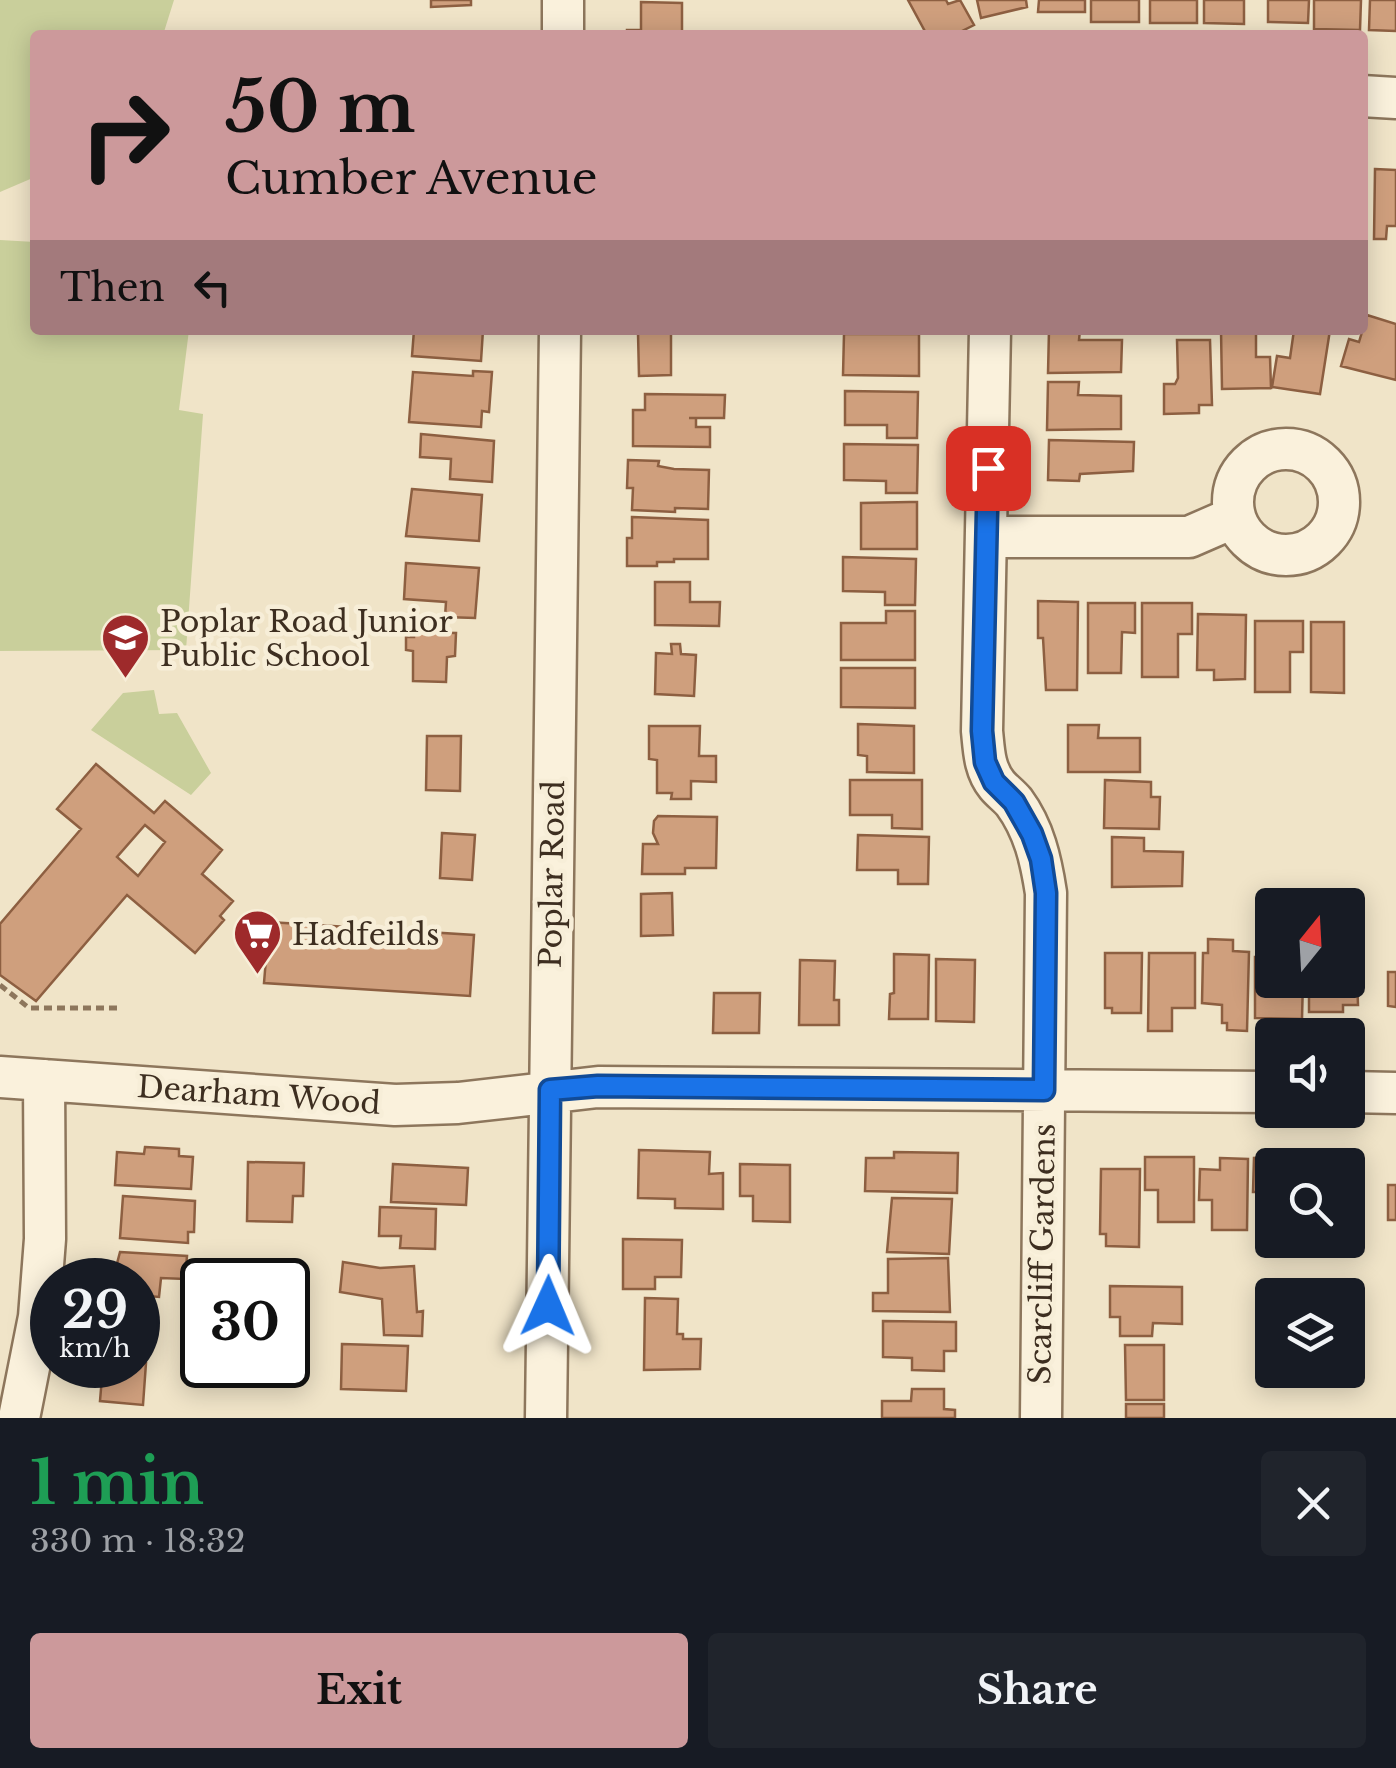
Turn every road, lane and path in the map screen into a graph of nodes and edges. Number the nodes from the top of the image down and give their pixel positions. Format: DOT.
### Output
graph roads {
  1 [pos="563,0"];
  2 [pos="563,30"];
  3 [pos="1368,96"];
  4 [pos="1396,98"];
  5 [pos="560,335"];
  6 [pos="990,335"];
  7 [pos="1234,517"];
  8 [pos="987,538"];
  9 [pos="0,985"];
  10 [pos="121,1008"];
  11 [pos="0,1077"];
  12 [pos="44,1080"];
  13 [pos="1044,1090"];
  14 [pos="1255,1092"];
  15 [pos="1365,1092"];
  16 [pos="534,1093"];
  17 [pos="1396,1093"];
  18 [pos="19,1418"];
  19 [pos="546,1418"];
  20 [pos="1040,1418"];
  1 -- 2 [label="street"];
  3 -- 4 [label="street"];
  5 -- 16 [label="street, Poplar Road"];
  6 -- 8 [label="street, Scarcliff Gardens"];
  7 -- 8 [label="street"];
  8 -- 13 [label="street, Scarcliff Gardens"];
  9 -- 10 [label="path"];
  11 -- 12 [label="street, Dearham Wood"];
  12 -- 16 [label="street, Dearham Wood"];
  12 -- 18 [label="street"];
  13 -- 14 [label="street, Dearham Wood"];
  13 -- 16 [label="street, Dearham Wood"];
  13 -- 20 [label="street, Scarcliff Gardens"];
  15 -- 17 [label="street"];
  16 -- 19 [label="street, Poplar Road"];
}
